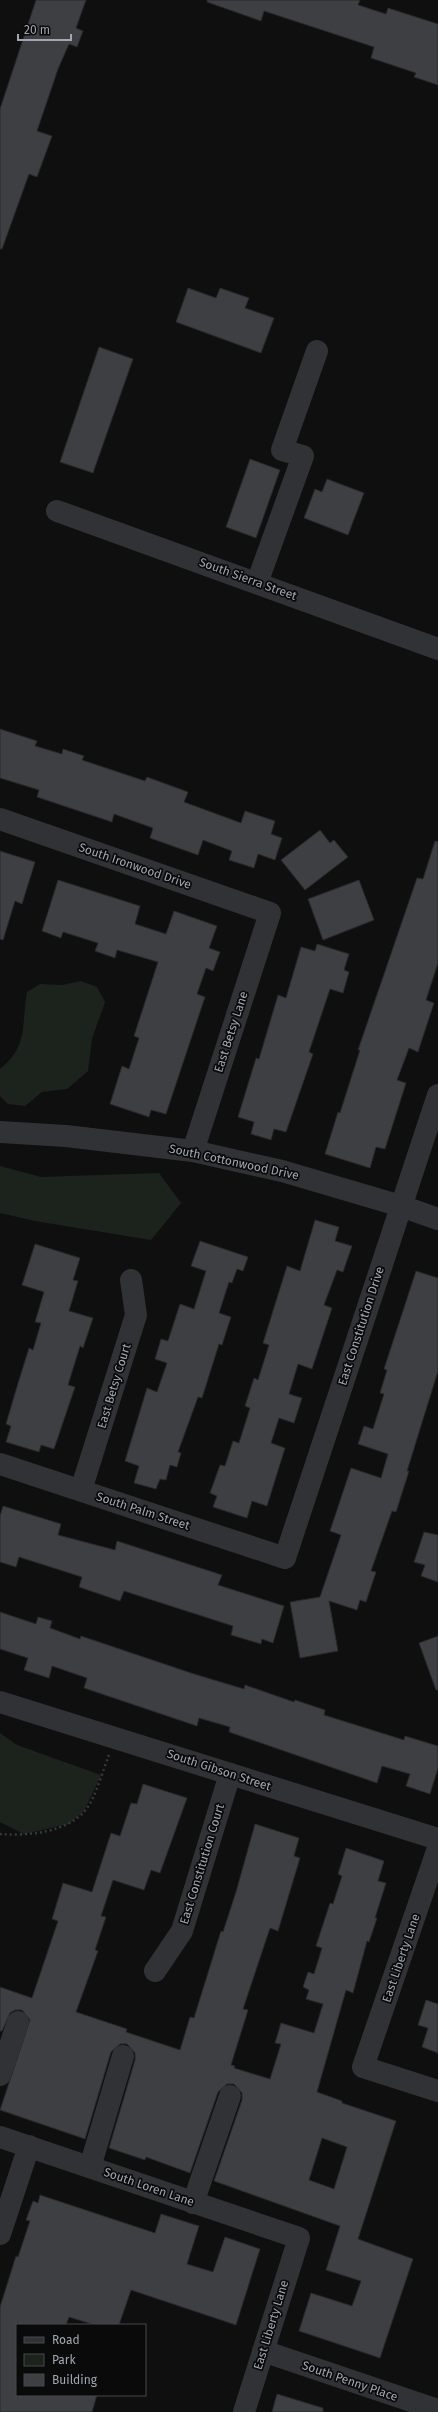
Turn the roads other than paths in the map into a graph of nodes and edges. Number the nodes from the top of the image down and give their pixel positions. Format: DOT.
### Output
graph roads {
  1 [pos="317,351"];
  2 [pos="57,511"];
  3 [pos="257,582"];
  4 [pos="438,649"];
  5 [pos="0,819"];
  6 [pos="270,913"];
  7 [pos="438,1096"];
  8 [pos="0,1132"];
  9 [pos="192,1151"];
  10 [pos="401,1206"];
  11 [pos="438,1219"];
  12 [pos="131,1280"];
  13 [pos="0,1464"];
  14 [pos="81,1490"];
  15 [pos="285,1558"];
  16 [pos="0,1702"];
  17 [pos="230,1774"];
  18 [pos="438,1839"];
  19 [pos="438,1848"];
  20 [pos="155,1971"];
  21 [pos="18,2022"];
  22 [pos="123,2056"];
  23 [pos="0,2075"];
  24 [pos="438,2091"];
  25 [pos="230,2096"];
  26 [pos="0,2137"];
  27 [pos="28,2146"];
  28 [pos="90,2167"];
  29 [pos="194,2202"];
  30 [pos="0,2234"];
  31 [pos="298,2238"];
  32 [pos="263,2351"];
  33 [pos="438,2410"];
  34 [pos="244,2412"];
  1 -- 3 [label="street"];
  2 -- 3 [label="street, South Sierra Street"];
  3 -- 4 [label="street, South Sierra Street"];
  5 -- 6 [label="street, South Ironwood Drive"];
  6 -- 9 [label="street, East Betsy Lane"];
  7 -- 10 [label="street, East Constitution Drive"];
  8 -- 9 [label="street, South Cottonwood Drive"];
  9 -- 10 [label="street, South Cottonwood Drive"];
  10 -- 11 [label="street, South Cottonwood Drive"];
  10 -- 15 [label="street, East Constitution Drive"];
  12 -- 14 [label="street, East Betsy Court"];
  13 -- 14 [label="street, South Palm Street"];
  14 -- 15 [label="street, South Palm Street"];
  16 -- 17 [label="street, South Gibson Street"];
  17 -- 18 [label="street, South Gibson Street"];
  17 -- 20 [label="street, East Constitution Court"];
  19 -- 24 [label="street, East Liberty Lane"];
  21 -- 23 [label="street"];
  22 -- 28 [label="street"];
  25 -- 29 [label="street"];
  26 -- 27 [label="street, South Loren Lane"];
  27 -- 28 [label="street, South Loren Lane"];
  27 -- 30 [label="street"];
  28 -- 29 [label="street, South Loren Lane"];
  29 -- 31 [label="street, South Loren Lane"];
  31 -- 32 [label="street, East Liberty Lane"];
  32 -- 33 [label="street, South Penny Place"];
  32 -- 34 [label="street, East Liberty Lane"];
}
